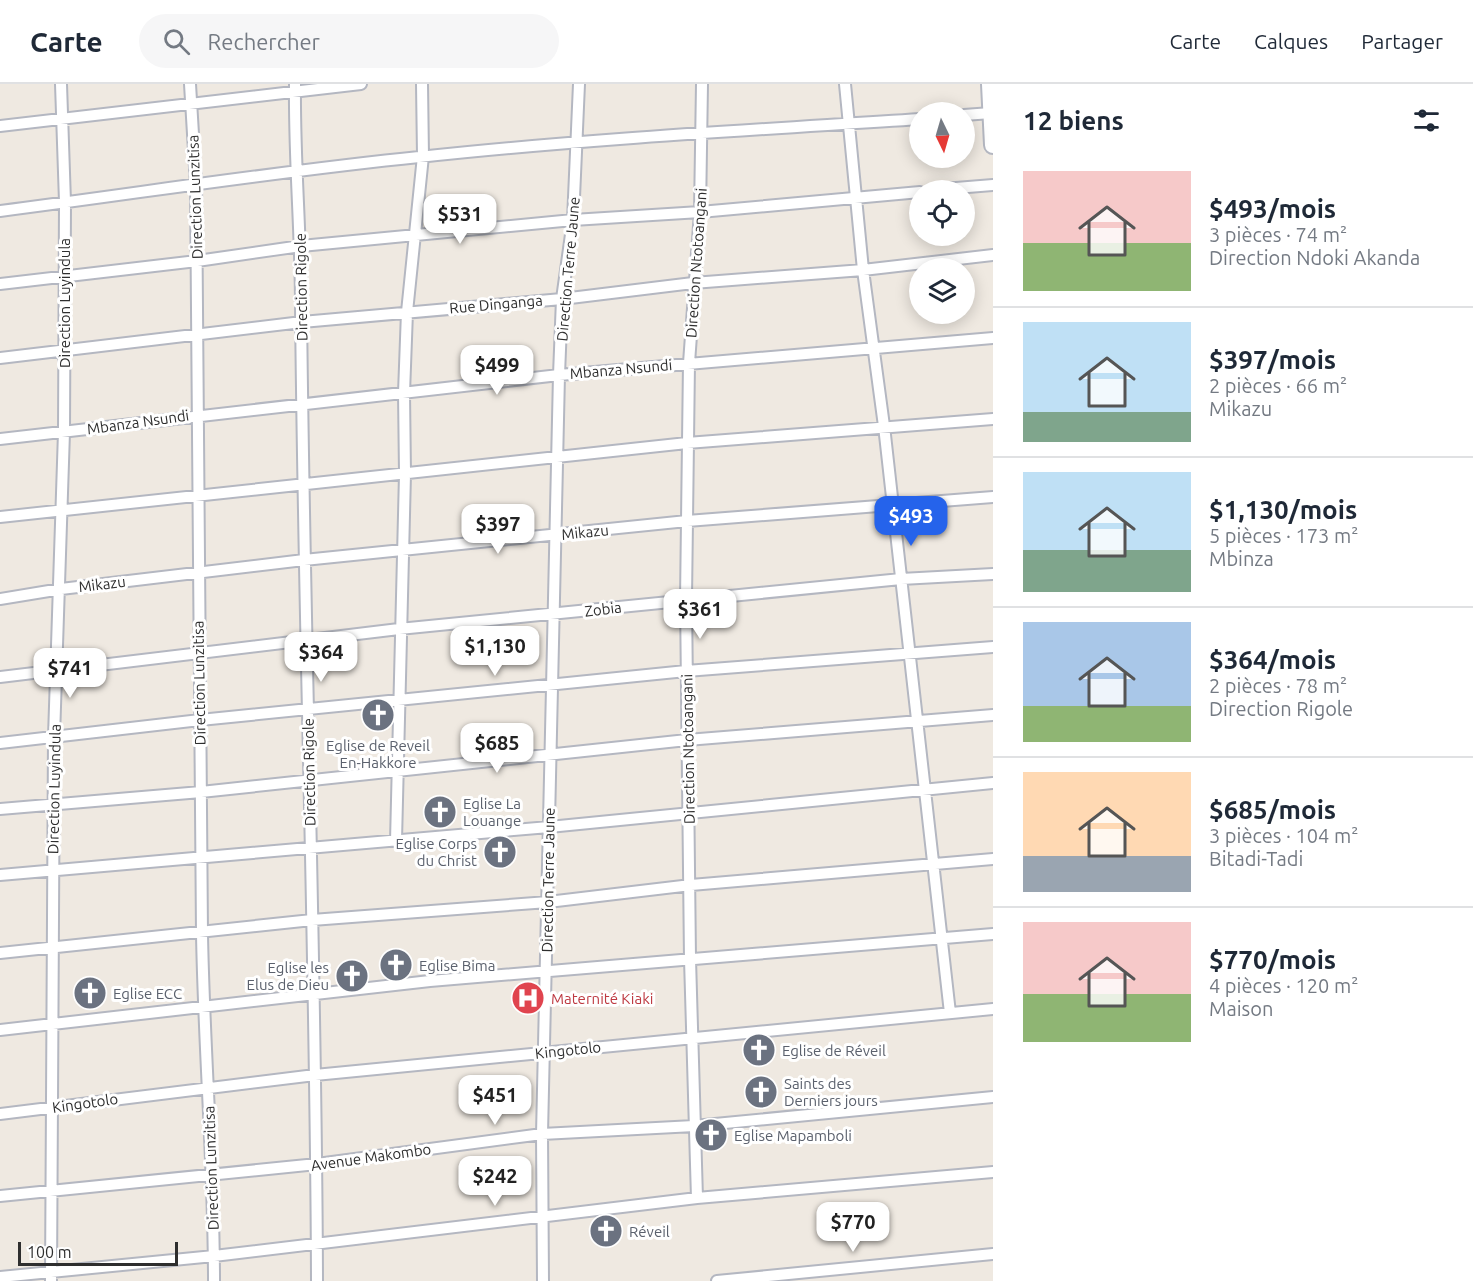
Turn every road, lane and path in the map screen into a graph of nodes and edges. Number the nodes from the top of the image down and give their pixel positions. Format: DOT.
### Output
graph roads {
  1 [pos="61,84"];
  2 [pos="190,84"];
  3 [pos="361,84"];
  4 [pos="422,84"];
  5 [pos="579,84"];
  6 [pos="702,84"];
  7 [pos="845,84"];
  8 [pos="990,84"];
  9 [pos="295,88"];
  10 [pos="191,106"];
  11 [pos="991,113"];
  12 [pos="975,114"];
  13 [pos="61,117"];
  14 [pos="909,120"];
  15 [pos="850,124"];
  16 [pos="0,126"];
  17 [pos="703,133"];
  18 [pos="575,145"];
  19 [pos="993,145"];
  20 [pos="423,156"];
  21 [pos="297,170"];
  22 [pos="196,184"];
  23 [pos="993,185"];
  24 [pos="975,186"];
  25 [pos="909,193"];
  26 [pos="856,197"];
  27 [pos="65,202"];
  28 [pos="0,211"];
  29 [pos="700,212"];
  30 [pos="573,220"];
  31 [pos="414,235"];
  32 [pos="301,246"];
  33 [pos="993,255"];
  34 [pos="197,261"];
  35 [pos="863,270"];
  36 [pos="64,276"];
  37 [pos="693,283"];
  38 [pos="0,284"];
  39 [pos="562,298"];
  40 [pos="407,312"];
  41 [pos="302,322"];
  42 [pos="198,335"];
  43 [pos="993,338"];
  44 [pos="872,348"];
  45 [pos="64,352"];
  46 [pos="0,358"];
  47 [pos="689,363"];
  48 [pos="559,375"];
  49 [pos="404,393"];
  50 [pos="302,403"];
  51 [pos="197,415"];
  52 [pos="993,419"];
  53 [pos="884,426"];
  54 [pos="64,432"];
  55 [pos="0,439"];
  56 [pos="687,443"];
  57 [pos="557,458"];
  58 [pos="405,474"];
  59 [pos="304,485"];
  60 [pos="198,497"];
  61 [pos="993,497"];
  62 [pos="891,506"];
  63 [pos="63,512"];
  64 [pos="0,517"];
  65 [pos="687,521"];
  66 [pos="555,535"];
  67 [pos="401,551"];
  68 [pos="304,560"];
  69 [pos="198,572"];
  70 [pos="993,574"];
  71 [pos="901,579"];
  72 [pos="61,589"];
  73 [pos="0,599"];
  74 [pos="686,599"];
  75 [pos="554,615"];
  76 [pos="399,629"];
  77 [pos="306,639"];
  78 [pos="993,647"];
  79 [pos="198,651"];
  80 [pos="910,653"];
  81 [pos="57,671"];
  82 [pos="686,671"];
  83 [pos="0,677"];
  84 [pos="554,686"];
  85 [pos="398,700"];
  86 [pos="308,709"];
  87 [pos="993,715"];
  88 [pos="200,720"];
  89 [pos="917,720"];
  90 [pos="54,737"];
  91 [pos="687,740"];
  92 [pos="0,743"];
  93 [pos="551,754"];
  94 [pos="397,770"];
  95 [pos="309,780"];
  96 [pos="993,783"];
  97 [pos="925,789"];
  98 [pos="201,792"];
  99 [pos="54,806"];
  100 [pos="0,809"];
  101 [pos="690,814"];
  102 [pos="549,827"];
  103 [pos="396,841"];
  104 [pos="311,848"];
  105 [pos="203,857"];
  106 [pos="993,858"];
  107 [pos="934,864"];
  108 [pos="52,872"];
  109 [pos="0,875"];
  110 [pos="690,885"];
  111 [pos="548,902"];
  112 [pos="312,920"];
  113 [pos="202,933"];
  114 [pos="993,934"];
  115 [pos="942,937"];
  116 [pos="52,949"];
  117 [pos="0,953"];
  118 [pos="690,959"];
  119 [pos="546,973"];
  120 [pos="314,995"];
  121 [pos="205,1006"];
  122 [pos="993,1009"];
  123 [pos="950,1013"];
  124 [pos="52,1024"];
  125 [pos="0,1030"];
  126 [pos="692,1037"];
  127 [pos="544,1052"];
  128 [pos="315,1074"];
  129 [pos="207,1087"];
  130 [pos="993,1097"];
  131 [pos="50,1108"];
  132 [pos="0,1114"];
  133 [pos="694,1126"];
  134 [pos="542,1134"];
  135 [pos="317,1164"];
  136 [pos="993,1172"];
  137 [pos="214,1176"];
  138 [pos="51,1191"];
  139 [pos="0,1196"];
  140 [pos="697,1198"];
  141 [pos="542,1216"];
  142 [pos="317,1244"];
  143 [pos="993,1254"];
  144 [pos="214,1256"];
  145 [pos="52,1276"];
  146 [pos="0,1277"];
  147 [pos="214,1281"];
  148 [pos="317,1281"];
  149 [pos="543,1281"];
  150 [pos="717,1281"];
  1 -- 13 [label="street, Direction Luyindula"];
  2 -- 10 [label="street, Direction Lunzitisa"];
  3 -- 9 [label="street"];
  4 -- 20 [label="street"];
  5 -- 18 [label="street, Direction Terre Jaune"];
  6 -- 17 [label="street, Direction Ntotoangani"];
  7 -- 15 [label="street"];
  8 -- 11 [label="street"];
  9 -- 10 [label="street"];
  9 -- 21 [label="street, Direction Rigole"];
  10 -- 13 [label="street"];
  10 -- 22 [label="street, Direction Lunzitisa"];
  11 -- 12 [label="street"];
  11 -- 19 [label="street"];
  13 -- 16 [label="street"];
  13 -- 27 [label="street, Direction Luyindula"];
  14 -- 15 [label="street"];
  15 -- 17 [label="street"];
  15 -- 26 [label="street"];
  17 -- 18 [label="street"];
  17 -- 29 [label="street, Direction Ntotoangani"];
  18 -- 20 [label="street"];
  18 -- 30 [label="street, Direction Terre Jaune"];
  20 -- 21 [label="street"];
  20 -- 31 [label="street"];
  21 -- 22 [label="street"];
  21 -- 32 [label="street, Direction Rigole"];
  22 -- 27 [label="street"];
  22 -- 34 [label="street, Direction Lunzitisa"];
  23 -- 24 [label="street"];
  25 -- 26 [label="street"];
  26 -- 29 [label="street"];
  26 -- 35 [label="street"];
  27 -- 28 [label="street"];
  27 -- 36 [label="street, Direction Luyindula"];
  29 -- 30 [label="street"];
  29 -- 37 [label="street, Direction Ntotoangani"];
  30 -- 31 [label="street"];
  30 -- 39 [label="street, Direction Terre Jaune"];
  31 -- 32 [label="street"];
  31 -- 40 [label="street"];
  32 -- 34 [label="street"];
  32 -- 41 [label="street, Direction Rigole"];
  33 -- 35 [label="street, Rue Dinganga"];
  34 -- 36 [label="street"];
  34 -- 42 [label="street, Direction Lunzitisa"];
  35 -- 37 [label="street, Rue Dinganga"];
  35 -- 44 [label="street"];
  36 -- 38 [label="street"];
  36 -- 45 [label="street, Direction Luyindula"];
  37 -- 39 [label="street, Rue Dinganga"];
  37 -- 47 [label="street, Direction Ntotoangani"];
  39 -- 40 [label="street, Rue Dinganga"];
  39 -- 48 [label="street, Direction Terre Jaune"];
  40 -- 41 [label="street, Rue Dinganga"];
  40 -- 49 [label="street"];
  41 -- 42 [label="street, Rue Dinganga"];
  41 -- 50 [label="street, Direction Rigole"];
  42 -- 45 [label="street, Rue Dinganga"];
  42 -- 51 [label="street, Direction Lunzitisa"];
  43 -- 44 [label="street, Mbanza Nsundi"];
  44 -- 47 [label="street, Mbanza Nsundi"];
  44 -- 53 [label="street"];
  45 -- 46 [label="street, Rue Dinganga"];
  45 -- 54 [label="street, Direction Luyindula"];
  47 -- 48 [label="street, Mbanza Nsundi"];
  47 -- 56 [label="street, Direction Ntotoangani"];
  48 -- 49 [label="street, Mbanza Nsundi"];
  48 -- 57 [label="street, Direction Terre Jaune"];
  49 -- 50 [label="street, Mbanza Nsundi"];
  49 -- 58 [label="street"];
  50 -- 51 [label="street, Mbanza Nsundi"];
  50 -- 59 [label="street, Direction Rigole"];
  51 -- 54 [label="street, Mbanza Nsundi"];
  51 -- 60 [label="street, Direction Lunzitisa"];
  52 -- 53 [label="street"];
  53 -- 56 [label="street"];
  53 -- 62 [label="street"];
  54 -- 55 [label="street, Mbanza Nsundi"];
  54 -- 63 [label="street, Direction Luyindula"];
  56 -- 57 [label="street"];
  56 -- 65 [label="street, Direction Ntotoangani"];
  57 -- 58 [label="street"];
  57 -- 66 [label="street, Direction Terre Jaune"];
  58 -- 59 [label="street"];
  58 -- 67 [label="street"];
  59 -- 60 [label="street"];
  59 -- 68 [label="street, Direction Rigole"];
  60 -- 63 [label="street"];
  60 -- 69 [label="street, Direction Lunzitisa"];
  61 -- 62 [label="street, Mikazu"];
  62 -- 65 [label="street, Mikazu"];
  62 -- 71 [label="street"];
  63 -- 64 [label="street"];
  63 -- 72 [label="street, Direction Luyindula"];
  65 -- 66 [label="street, Mikazu"];
  65 -- 74 [label="street, Direction Ntotoangani"];
  66 -- 67 [label="street, Mikazu"];
  66 -- 75 [label="street, Direction Terre Jaune"];
  67 -- 68 [label="street, Mikazu"];
  67 -- 76 [label="street"];
  68 -- 69 [label="street, Mikazu"];
  68 -- 77 [label="street, Direction Rigole"];
  69 -- 72 [label="street, Mikazu"];
  69 -- 79 [label="street, Direction Lunzitisa"];
  70 -- 71 [label="street, Zobia"];
  71 -- 74 [label="street, Zobia"];
  71 -- 80 [label="street"];
  72 -- 73 [label="street, Mikazu"];
  72 -- 81 [label="street, Direction Luyindula"];
  74 -- 75 [label="street, Zobia"];
  74 -- 82 [label="street, Direction Ntotoangani"];
  75 -- 76 [label="street, Zobia"];
  75 -- 84 [label="street, Direction Terre Jaune"];
  76 -- 77 [label="street, Zobia"];
  76 -- 85 [label="street"];
  77 -- 79 [label="street, Zobia"];
  77 -- 86 [label="street, Direction Rigole"];
  78 -- 80 [label="street"];
  79 -- 81 [label="street, Zobia"];
  79 -- 88 [label="street, Direction Lunzitisa"];
  80 -- 82 [label="street"];
  80 -- 89 [label="street"];
  81 -- 83 [label="street, Zobia"];
  81 -- 90 [label="street, Direction Luyindula"];
  82 -- 84 [label="street"];
  82 -- 91 [label="street, Direction Ntotoangani"];
  84 -- 85 [label="street"];
  84 -- 93 [label="street, Direction Terre Jaune"];
  85 -- 86 [label="street"];
  85 -- 94 [label="street"];
  86 -- 88 [label="street"];
  86 -- 95 [label="street, Direction Rigole"];
  87 -- 89 [label="street"];
  88 -- 90 [label="street"];
  88 -- 98 [label="street, Direction Lunzitisa"];
  89 -- 91 [label="street"];
  89 -- 97 [label="street"];
  90 -- 92 [label="street"];
  90 -- 99 [label="street, Direction Luyindula"];
  91 -- 93 [label="street"];
  91 -- 101 [label="street, Direction Ntotoangani"];
  93 -- 94 [label="street"];
  93 -- 102 [label="street, Direction Terre Jaune"];
  94 -- 95 [label="street"];
  94 -- 103 [label="street"];
  95 -- 98 [label="street"];
  95 -- 104 [label="street, Direction Rigole"];
  96 -- 97 [label="street"];
  97 -- 101 [label="street"];
  97 -- 107 [label="street"];
  98 -- 99 [label="street"];
  98 -- 105 [label="street, Direction Lunzitisa"];
  99 -- 100 [label="street"];
  99 -- 108 [label="street, Direction Luyindula"];
  101 -- 102 [label="street"];
  101 -- 110 [label="street, Direction Ntotoangani"];
  102 -- 103 [label="street"];
  102 -- 111 [label="street, Direction Terre Jaune"];
  103 -- 104 [label="street"];
  104 -- 105 [label="street"];
  104 -- 112 [label="street, Direction Rigole"];
  105 -- 108 [label="street"];
  105 -- 113 [label="street, Direction Lunzitisa"];
  106 -- 107 [label="street"];
  107 -- 110 [label="street"];
  107 -- 115 [label="street"];
  108 -- 109 [label="street"];
  108 -- 116 [label="street, Direction Luyindula"];
  110 -- 111 [label="street"];
  110 -- 118 [label="street, Direction Ntotoangani"];
  111 -- 112 [label="street"];
  111 -- 119 [label="street, Direction Terre Jaune"];
  112 -- 113 [label="street"];
  112 -- 120 [label="street, Direction Rigole"];
  113 -- 116 [label="street"];
  113 -- 121 [label="street, Direction Lunzitisa"];
  114 -- 115 [label="street"];
  115 -- 118 [label="street"];
  115 -- 123 [label="street"];
  116 -- 117 [label="street"];
  116 -- 124 [label="street, Direction Luyindula"];
  118 -- 119 [label="street"];
  118 -- 126 [label="street, Direction Ntotoangani"];
  119 -- 120 [label="street"];
  119 -- 127 [label="street, Direction Terre Jaune"];
  120 -- 121 [label="street"];
  120 -- 128 [label="street, Direction Rigole"];
  121 -- 124 [label="street"];
  121 -- 129 [label="street, Direction Lunzitisa"];
  122 -- 123 [label="street, Kingotolo"];
  123 -- 126 [label="street, Kingotolo"];
  124 -- 125 [label="street"];
  124 -- 131 [label="street, Direction Luyindula"];
  126 -- 127 [label="street, Kingotolo"];
  126 -- 133 [label="street, Direction Ntotoangani"];
  127 -- 128 [label="street, Kingotolo"];
  127 -- 134 [label="street, Direction Terre Jaune"];
  128 -- 129 [label="street, Kingotolo"];
  128 -- 135 [label="street, Direction Rigole"];
  129 -- 131 [label="street, Kingotolo"];
  129 -- 137 [label="street, Direction Lunzitisa"];
  130 -- 133 [label="street, Avenue Makombo"];
  131 -- 132 [label="street, Kingotolo"];
  131 -- 138 [label="street, Direction Luyindula"];
  133 -- 134 [label="street, Avenue Makombo"];
  133 -- 140 [label="street, Direction Ntotoangani"];
  134 -- 135 [label="street, Avenue Makombo"];
  134 -- 141 [label="street, Direction Terre Jaune"];
  135 -- 137 [label="street, Avenue Makombo"];
  135 -- 142 [label="street, Direction Rigole"];
  136 -- 140 [label="street"];
  137 -- 138 [label="street, Avenue Makombo"];
  137 -- 144 [label="street, Direction Lunzitisa"];
  138 -- 139 [label="street, Avenue Makombo"];
  138 -- 145 [label="street, Direction Luyindula"];
  140 -- 141 [label="street"];
  141 -- 142 [label="street"];
  141 -- 149 [label="street, Direction Terre Jaune"];
  142 -- 144 [label="street"];
  142 -- 148 [label="street, Direction Rigole"];
  143 -- 150 [label="street"];
  144 -- 145 [label="street"];
  144 -- 147 [label="street, Direction Lunzitisa"];
  145 -- 146 [label="street"];
}
